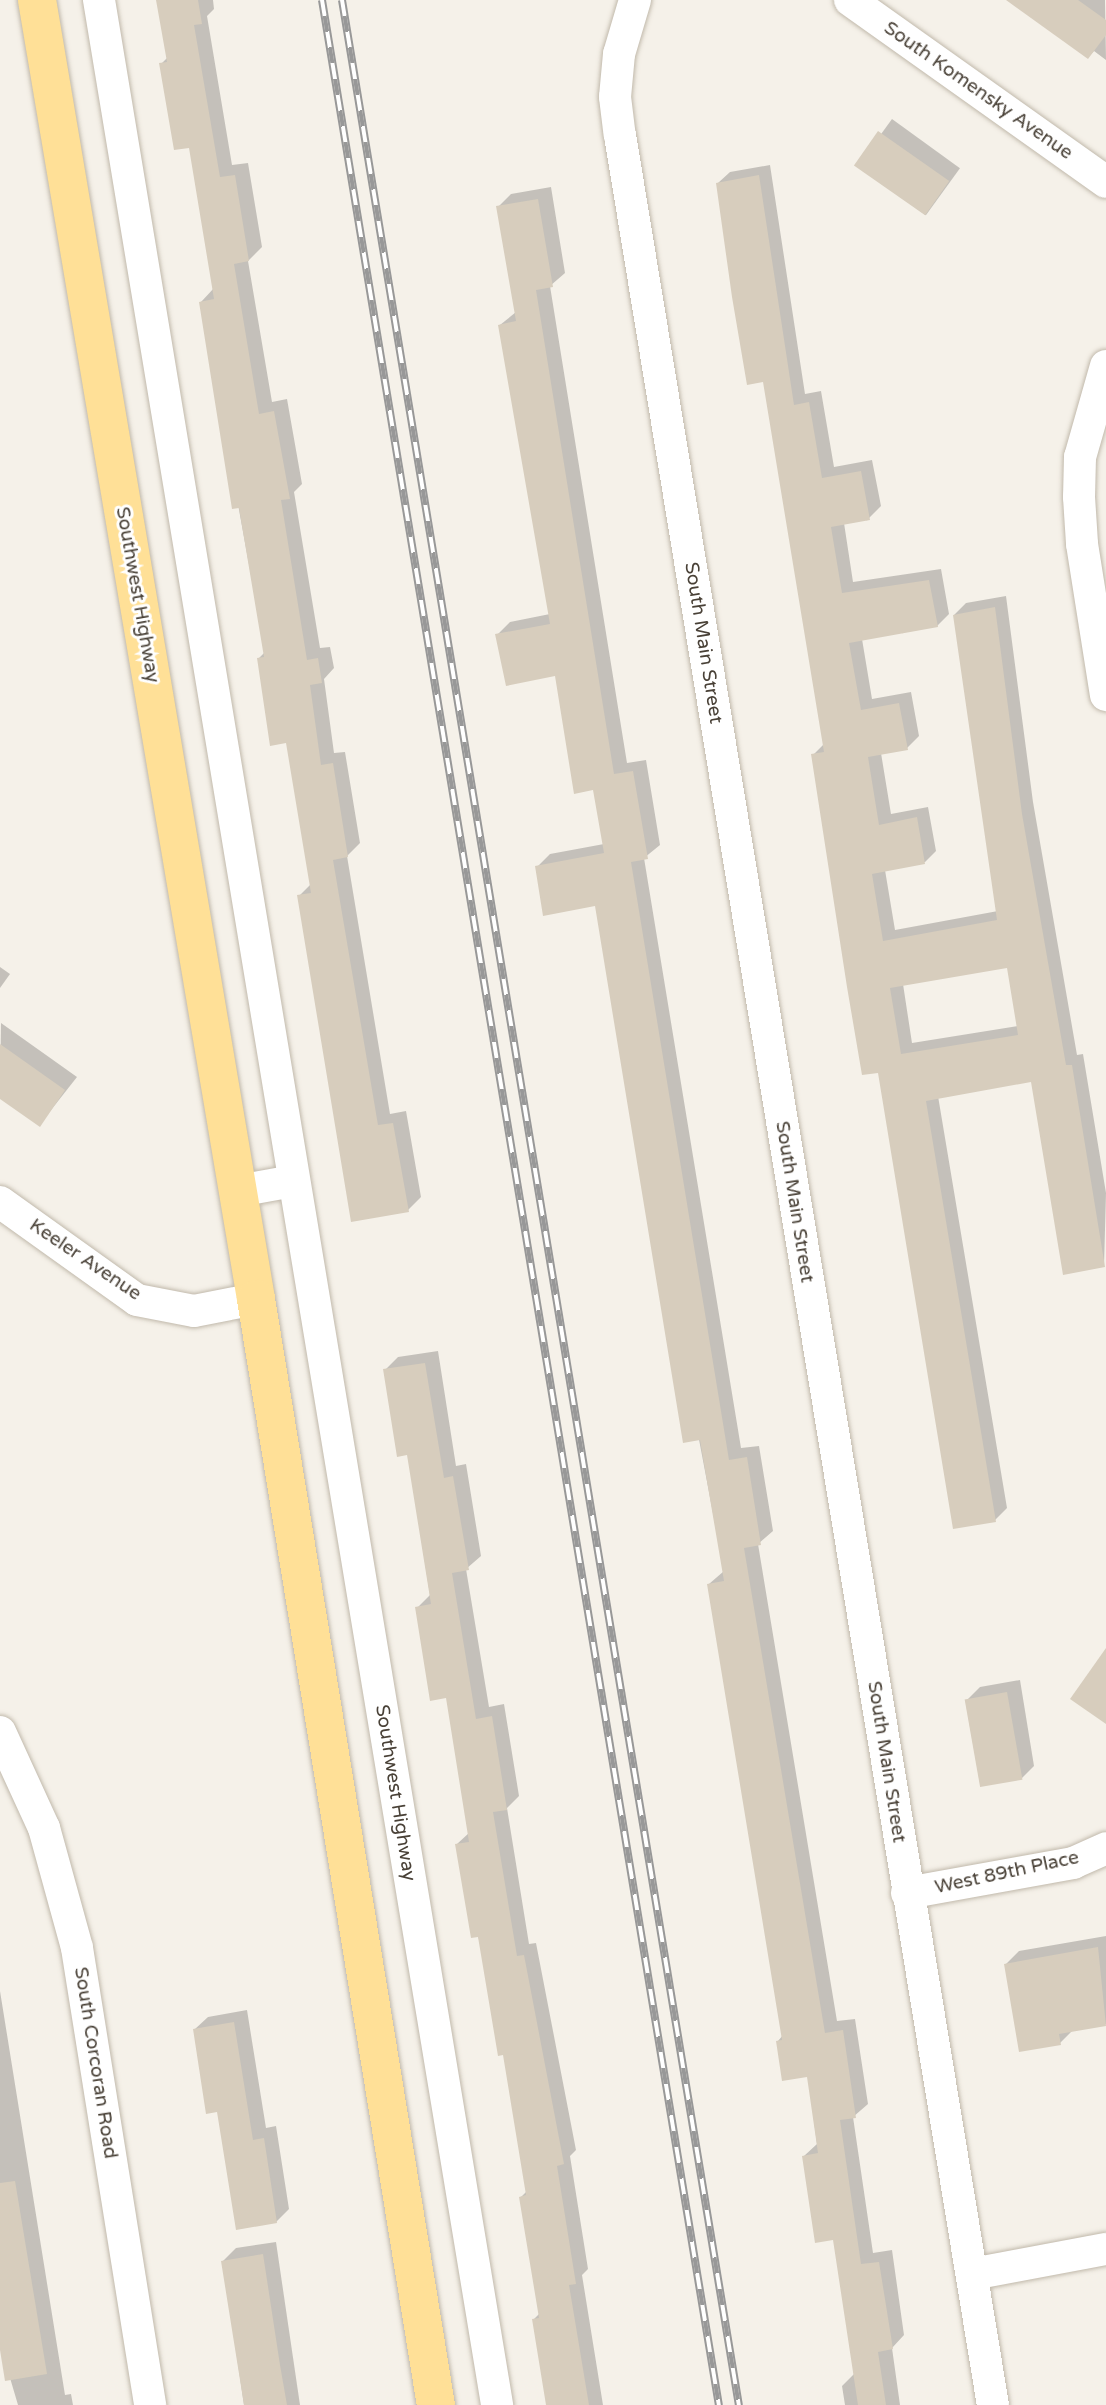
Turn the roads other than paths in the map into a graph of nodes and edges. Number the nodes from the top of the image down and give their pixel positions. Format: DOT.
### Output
graph roads {
  1 [pos="37,0"];
  2 [pos="99,0"];
  3 [pos="635,0"];
  4 [pos="850,0"];
  5 [pos="1106,182"];
  6 [pos="1106,366"];
  7 [pos="1106,695"];
  8 [pos="293,1181"];
  9 [pos="238,1191"];
  10 [pos="0,1202"];
  11 [pos="256,1299"];
  12 [pos="0,1732"];
  13 [pos="1106,1848"];
  14 [pos="907,1893"];
  15 [pos="1106,2249"];
  16 [pos="972,2274"];
  17 [pos="150,2405"];
  18 [pos="436,2405"];
  19 [pos="497,2405"];
  20 [pos="993,2405"];
  1 -- 9 [label="main road, Southwest Highway"];
  2 -- 8 [label="street, Southwest Highway"];
  3 -- 14 [label="street, South Main Street"];
  4 -- 5 [label="street, South Komensky Avenue"];
  6 -- 7 [label="street"];
  8 -- 9 [label="street"];
  8 -- 19 [label="street, Southwest Highway"];
  9 -- 11 [label="main road, Southwest Highway"];
  10 -- 11 [label="street, Keeler Avenue"];
  11 -- 18 [label="main road, Southwest Highway"];
  12 -- 17 [label="street, South Corcoran Road"];
  13 -- 14 [label="street, West 89th Place"];
  14 -- 16 [label="street, South Main Street"];
  15 -- 16 [label="street"];
  16 -- 20 [label="street, South Main Street"];
}
